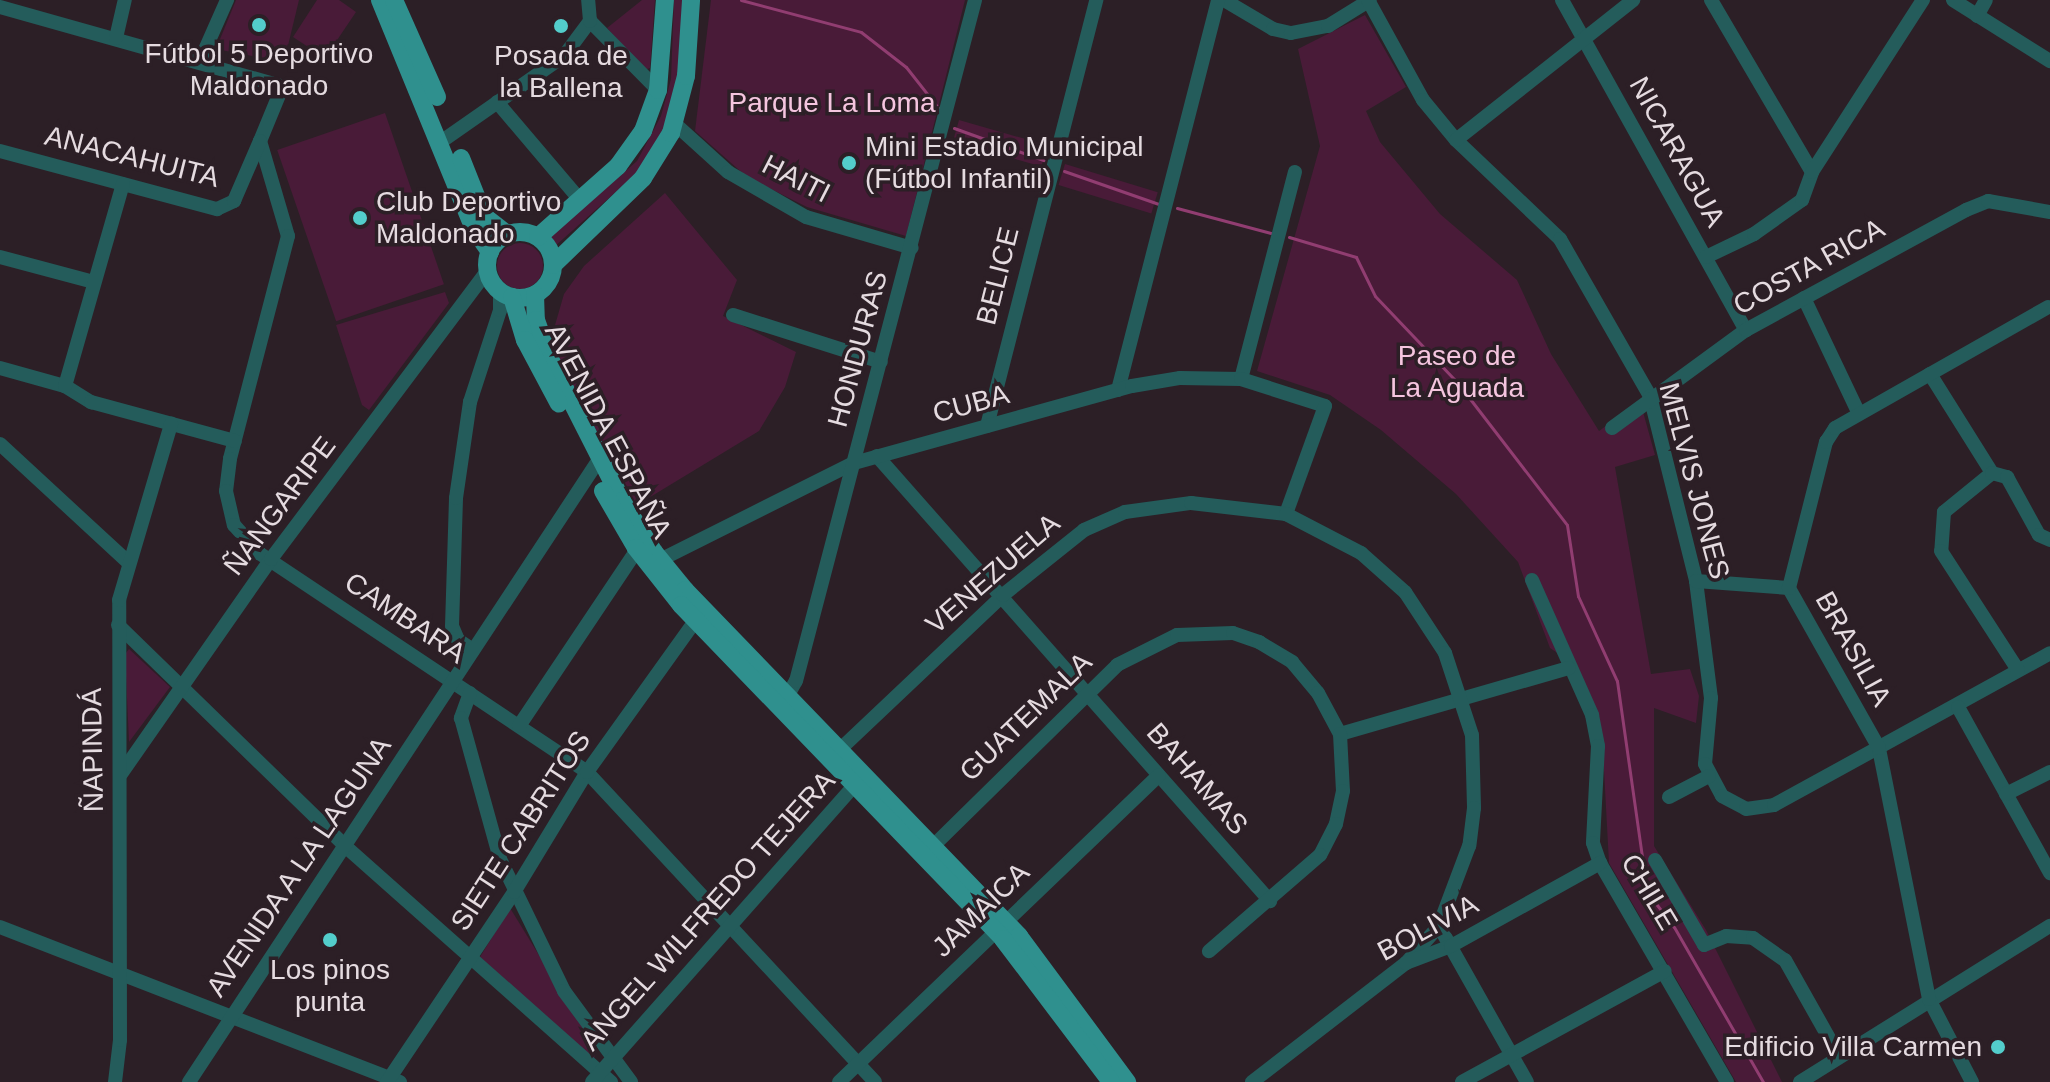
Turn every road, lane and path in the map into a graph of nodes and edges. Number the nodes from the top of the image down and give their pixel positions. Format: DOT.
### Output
graph roads {
  1 [pos="125,0"];
  2 [pos="227,0"];
  3 [pos="380,0"];
  4 [pos="393,0"];
  5 [pos="588,0"];
  6 [pos="665,0"];
  7 [pos="691,0"];
  8 [pos="975,0"];
  9 [pos="1096,0"];
  10 [pos="1221,0"];
  11 [pos="1369,0"];
  12 [pos="1562,0"];
  13 [pos="1633,0"];
  14 [pos="1711,0"];
  15 [pos="1923,0"];
  16 [pos="1953,0"];
  17 [pos="1986,0"];
  18 [pos="0,7"];
  19 [pos="1977,16"];
  20 [pos="590,21"];
  21 [pos="116,38"];
  22 [pos="1584,38"];
  23 [pos="200,61"];
  24 [pos="2050,61"];
  25 [pos="658,90"];
  26 [pos="497,102"];
  27 [pos="674,123"];
  28 [pos="447,138"];
  29 [pos="1456,140"];
  30 [pos="260,141"];
  31 [pos="0,151"];
  32 [pos="1295,172"];
  33 [pos="1812,172"];
  34 [pos="123,184"];
  35 [pos="580,200"];
  36 [pos="2050,212"];
  37 [pos="508,235"];
  38 [pos="538,237"];
  39 [pos="912,248"];
  40 [pos="0,257"];
  41 [pos="1706,257"];
  42 [pos="489,261"];
  43 [pos="553,265"];
  44 [pos="94,282"];
  45 [pos="506,295"];
  46 [pos="535,295"];
  47 [pos="1804,298"];
  48 [pos="2049,305"];
  49 [pos="733,315"];
  50 [pos="1746,330"];
  51 [pos="881,362"];
  52 [pos="0,368"];
  53 [pos="1930,374"];
  54 [pos="1241,379"];
  55 [pos="65,386"];
  56 [pos="1118,390"];
  57 [pos="1650,396"];
  58 [pos="1859,414"];
  59 [pos="171,424"];
  60 [pos="987,426"];
  61 [pos="1612,428"];
  62 [pos="235,441"];
  63 [pos="0,444"];
  64 [pos="877,456"];
  65 [pos="854,463"];
  66 [pos="596,464"];
  67 [pos="1992,473"];
  68 [pos="1286,514"];
  69 [pos="2050,540"];
  70 [pos="641,544"];
  71 [pos="271,559"];
  72 [pos="128,562"];
  73 [pos="654,563"];
  74 [pos="1532,580"];
  75 [pos="1696,581"];
  76 [pos="1789,588"];
  77 [pos="1003,595"];
  78 [pos="699,615"];
  79 [pos="118,625"];
  80 [pos="473,650"];
  81 [pos="2050,653"];
  82 [pos="1569,668"];
  83 [pos="2018,670"];
  84 [pos="453,682"];
  85 [pos="181,686"];
  86 [pos="1086,691"];
  87 [pos="470,693"];
  88 [pos="784,702"];
  89 [pos="1462,702"];
  90 [pos="1958,707"];
  91 [pos="519,726"];
  92 [pos="1340,734"];
  93 [pos="1879,748"];
  94 [pos="835,755"];
  95 [pos="587,772"];
  96 [pos="2050,772"];
  97 [pos="1159,775"];
  98 [pos="1709,776"];
  99 [pos="120,777"];
  100 [pos="859,780"];
  101 [pos="2006,794"];
  102 [pos="1669,797"];
  103 [pos="345,846"];
  104 [pos="928,851"];
  105 [pos="1655,860"];
  106 [pos="1600,863"];
  107 [pos="2050,873"];
  108 [pos="514,892"];
  109 [pos="1270,901"];
  110 [pos="1439,926"];
  111 [pos="2050,926"];
  112 [pos="0,927"];
  113 [pos="1002,927"];
  114 [pos="730,928"];
  115 [pos="1451,946"];
  116 [pos="1209,951"];
  117 [pos="470,960"];
  118 [pos="1406,963"];
  119 [pos="1665,971"];
  120 [pos="120,972"];
  121 [pos="1929,999"];
  122 [pos="232,1015"];
  123 [pos="1511,1054"];
  124 [pos="1838,1054"];
  125 [pos="612,1060"];
  126 [pos="858,1064"];
  127 [pos="600,1080"];
  128 [pos="392,1081"];
  129 [pos="115,1082"];
  130 [pos="189,1082"];
  131 [pos="631,1082"];
  132 [pos="839,1082"];
  133 [pos="875,1082"];
  134 [pos="1111,1082"];
  135 [pos="1127,1082"];
  136 [pos="1252,1082"];
  137 [pos="1462,1082"];
  138 [pos="1527,1082"];
  139 [pos="1727,1082"];
  140 [pos="1800,1082"];
  141 [pos="1972,1082"];
  1 -- 21 [label="street"];
  2 -- 23 [label="street"];
  3 -- 28 [label="main road"];
  4 -- 28 [label="main road"];
  5 -- 20 [label="street"];
  6 -- 25 [label="main road"];
  7 -- 27 [label="main road"];
  8 -- 39 [label="street, HONDURAS"];
  9 -- 60 [label="street, BELICE"];
  10 -- 11 [label="street"];
  10 -- 56 [label="street"];
  11 -- 29 [label="street, MELVIS JONES"];
  12 -- 22 [label="street, NICARAGUA"];
  13 -- 22 [label="street"];
  14 -- 33 [label="street"];
  15 -- 33 [label="street"];
  16 -- 19 [label="street"];
  17 -- 19 [label="street"];
  18 -- 21 [label="street"];
  19 -- 24 [label="street"];
  20 -- 25 [label="street"];
  20 -- 26 [label="street"];
  21 -- 23 [label="street"];
  22 -- 29 [label="street"];
  22 -- 41 [label="street, NICARAGUA"];
  23 -- 30 [label="street"];
  25 -- 35 [label="main road"];
  26 -- 28 [label="street"];
  26 -- 35 [label="street"];
  27 -- 39 [label="street, HAITI"];
  27 -- 43 [label="main road"];
  28 -- 37 [label="main road"];
  28 -- 42 [label="main road"];
  29 -- 57 [label="street, MELVIS JONES"];
  30 -- 34 [label="street, ANACAHUITA"];
  30 -- 62 [label="street, CAMBARA"];
  31 -- 34 [label="street, ANACAHUITA"];
  32 -- 54 [label="street"];
  33 -- 41 [label="street"];
  34 -- 44 [label="street"];
  35 -- 38 [label="main road"];
  36 -- 47 [label="street, COSTA RICA"];
  37 -- 38 [label="main road"];
  37 -- 42 [label="main road"];
  38 -- 43 [label="main road"];
  39 -- 51 [label="street, HONDURAS"];
  40 -- 44 [label="street"];
  41 -- 50 [label="street, NICARAGUA"];
  42 -- 45 [label="main road"];
  42 -- 71 [label="street, ÑANGARIPE"];
  43 -- 46 [label="main road"];
  44 -- 55 [label="street"];
  45 -- 46 [label="main road"];
  45 -- 66 [label="main road, AVENIDA ESPAÑA"];
  45 -- 80 [label="street"];
  46 -- 66 [label="main road, AVENIDA ESPAÑA"];
  47 -- 50 [label="street, COSTA RICA"];
  47 -- 58 [label="street"];
  48 -- 53 [label="street, BRASILIA"];
  49 -- 51 [label="street"];
  50 -- 57 [label="street, COSTA RICA"];
  51 -- 65 [label="street, HONDURAS"];
  52 -- 55 [label="street"];
  53 -- 58 [label="street, BRASILIA"];
  53 -- 67 [label="street"];
  54 -- 56 [label="street, CUBA"];
  54 -- 68 [label="street, CUBA"];
  55 -- 59 [label="street"];
  56 -- 60 [label="street, CUBA"];
  57 -- 61 [label="street, COSTA RICA"];
  57 -- 75 [label="street, MELVIS JONES"];
  58 -- 76 [label="street, BRASILIA"];
  59 -- 62 [label="street"];
  59 -- 72 [label="street, ÑAPINDÁ"];
  60 -- 64 [label="street, CUBA"];
  62 -- 71 [label="street, CAMBARA"];
  63 -- 72 [label="street"];
  64 -- 65 [label="street, CUBA"];
  64 -- 77 [label="street, BAHAMAS"];
  65 -- 73 [label="street, CUBA"];
  65 -- 88 [label="street, HONDURAS"];
  66 -- 70 [label="main road, AVENIDA ESPAÑA"];
  66 -- 80 [label="street, AVENIDA A LA LAGUNA"];
  67 -- 69 [label="street"];
  67 -- 83 [label="street"];
  68 -- 77 [label="street, VENEZUELA"];
  68 -- 89 [label="street, VENEZUELA"];
  70 -- 73 [label="main road, AVENIDA ESPAÑA"];
  70 -- 91 [label="street"];
  71 -- 84 [label="street, CAMBARA"];
  71 -- 85 [label="street, ÑANGARIPE"];
  72 -- 79 [label="street, ÑAPINDÁ"];
  73 -- 78 [label="main road, AVENIDA ESPAÑA"];
  74 -- 82 [label="street, CHILE"];
  75 -- 76 [label="street"];
  75 -- 98 [label="street, MELVIS JONES"];
  76 -- 93 [label="street, BRASILIA"];
  77 -- 86 [label="street, BAHAMAS"];
  77 -- 94 [label="street, VENEZUELA"];
  78 -- 88 [label="main road, AVENIDA ESPAÑA"];
  78 -- 95 [label="street, SIETE CABRITOS"];
  79 -- 85 [label="street"];
  79 -- 99 [label="street, ÑAPINDÁ"];
  80 -- 84 [label="street, AVENIDA A LA LAGUNA"];
  81 -- 83 [label="street"];
  82 -- 89 [label="street"];
  82 -- 106 [label="street, CHILE"];
  83 -- 90 [label="street"];
  84 -- 87 [label="street, CAMBARA"];
  84 -- 103 [label="street, AVENIDA A LA LAGUNA"];
  85 -- 99 [label="street, ÑANGARIPE"];
  85 -- 103 [label="street"];
  86 -- 92 [label="street, GUATEMALA"];
  86 -- 97 [label="street, BAHAMAS"];
  86 -- 104 [label="street, GUATEMALA"];
  87 -- 91 [label="street, CAMBARA"];
  87 -- 108 [label="street"];
  88 -- 94 [label="main road, AVENIDA ESPAÑA"];
  89 -- 92 [label="street"];
  89 -- 110 [label="street, VENEZUELA"];
  90 -- 93 [label="street"];
  90 -- 101 [label="street"];
  91 -- 95 [label="street, CAMBARA"];
  92 -- 109 [label="street, GUATEMALA"];
  93 -- 98 [label="street"];
  93 -- 121 [label="street, BRASILIA"];
  94 -- 100 [label="main road, AVENIDA ESPAÑA"];
  95 -- 108 [label="street, SIETE CABRITOS"];
  95 -- 114 [label="street, CAMBARA"];
  96 -- 101 [label="street"];
  97 -- 109 [label="street, BAHAMAS"];
  97 -- 113 [label="street, JAMAICA"];
  98 -- 102 [label="street"];
  99 -- 120 [label="street, ÑAPINDÁ"];
  100 -- 104 [label="main road, AVENIDA ESPAÑA"];
  100 -- 114 [label="street, ANGEL WILFREDO TEJERA"];
  101 -- 107 [label="street"];
  103 -- 117 [label="street"];
  103 -- 122 [label="street, AVENIDA A LA LAGUNA"];
  104 -- 113 [label="main road, AVENIDA ESPAÑA"];
  105 -- 124 [label="street"];
  106 -- 115 [label="street, BOLIVIA"];
  106 -- 119 [label="street, CHILE"];
  108 -- 117 [label="street, SIETE CABRITOS"];
  108 -- 125 [label="street"];
  109 -- 116 [label="street, GUATEMALA"];
  110 -- 115 [label="street"];
  110 -- 118 [label="street, VENEZUELA"];
  111 -- 121 [label="street"];
  112 -- 120 [label="street"];
  113 -- 126 [label="street, JAMAICA"];
  113 -- 134 [label="main road, AVENIDA ESPAÑA"];
  113 -- 135 [label="main road, AVENIDA ESPAÑA"];
  114 -- 125 [label="street, ANGEL WILFREDO TEJERA"];
  114 -- 126 [label="street, CAMBARA"];
  115 -- 118 [label="street, BOLIVIA"];
  115 -- 123 [label="street"];
  117 -- 127 [label="street"];
  117 -- 128 [label="street, SIETE CABRITOS"];
  118 -- 136 [label="street, BOLIVIA"];
  119 -- 123 [label="street"];
  119 -- 139 [label="street, CHILE"];
  120 -- 122 [label="street"];
  120 -- 129 [label="street, ÑAPINDÁ"];
  121 -- 124 [label="street"];
  121 -- 141 [label="street, BRASILIA"];
  122 -- 128 [label="street"];
  122 -- 130 [label="street, AVENIDA A LA LAGUNA"];
  123 -- 137 [label="street"];
  123 -- 138 [label="street"];
  124 -- 140 [label="street"];
  125 -- 127 [label="street, ANGEL WILFREDO TEJERA"];
  125 -- 131 [label="street"];
  126 -- 132 [label="street, JAMAICA"];
  126 -- 133 [label="street, CAMBARA"];
}
